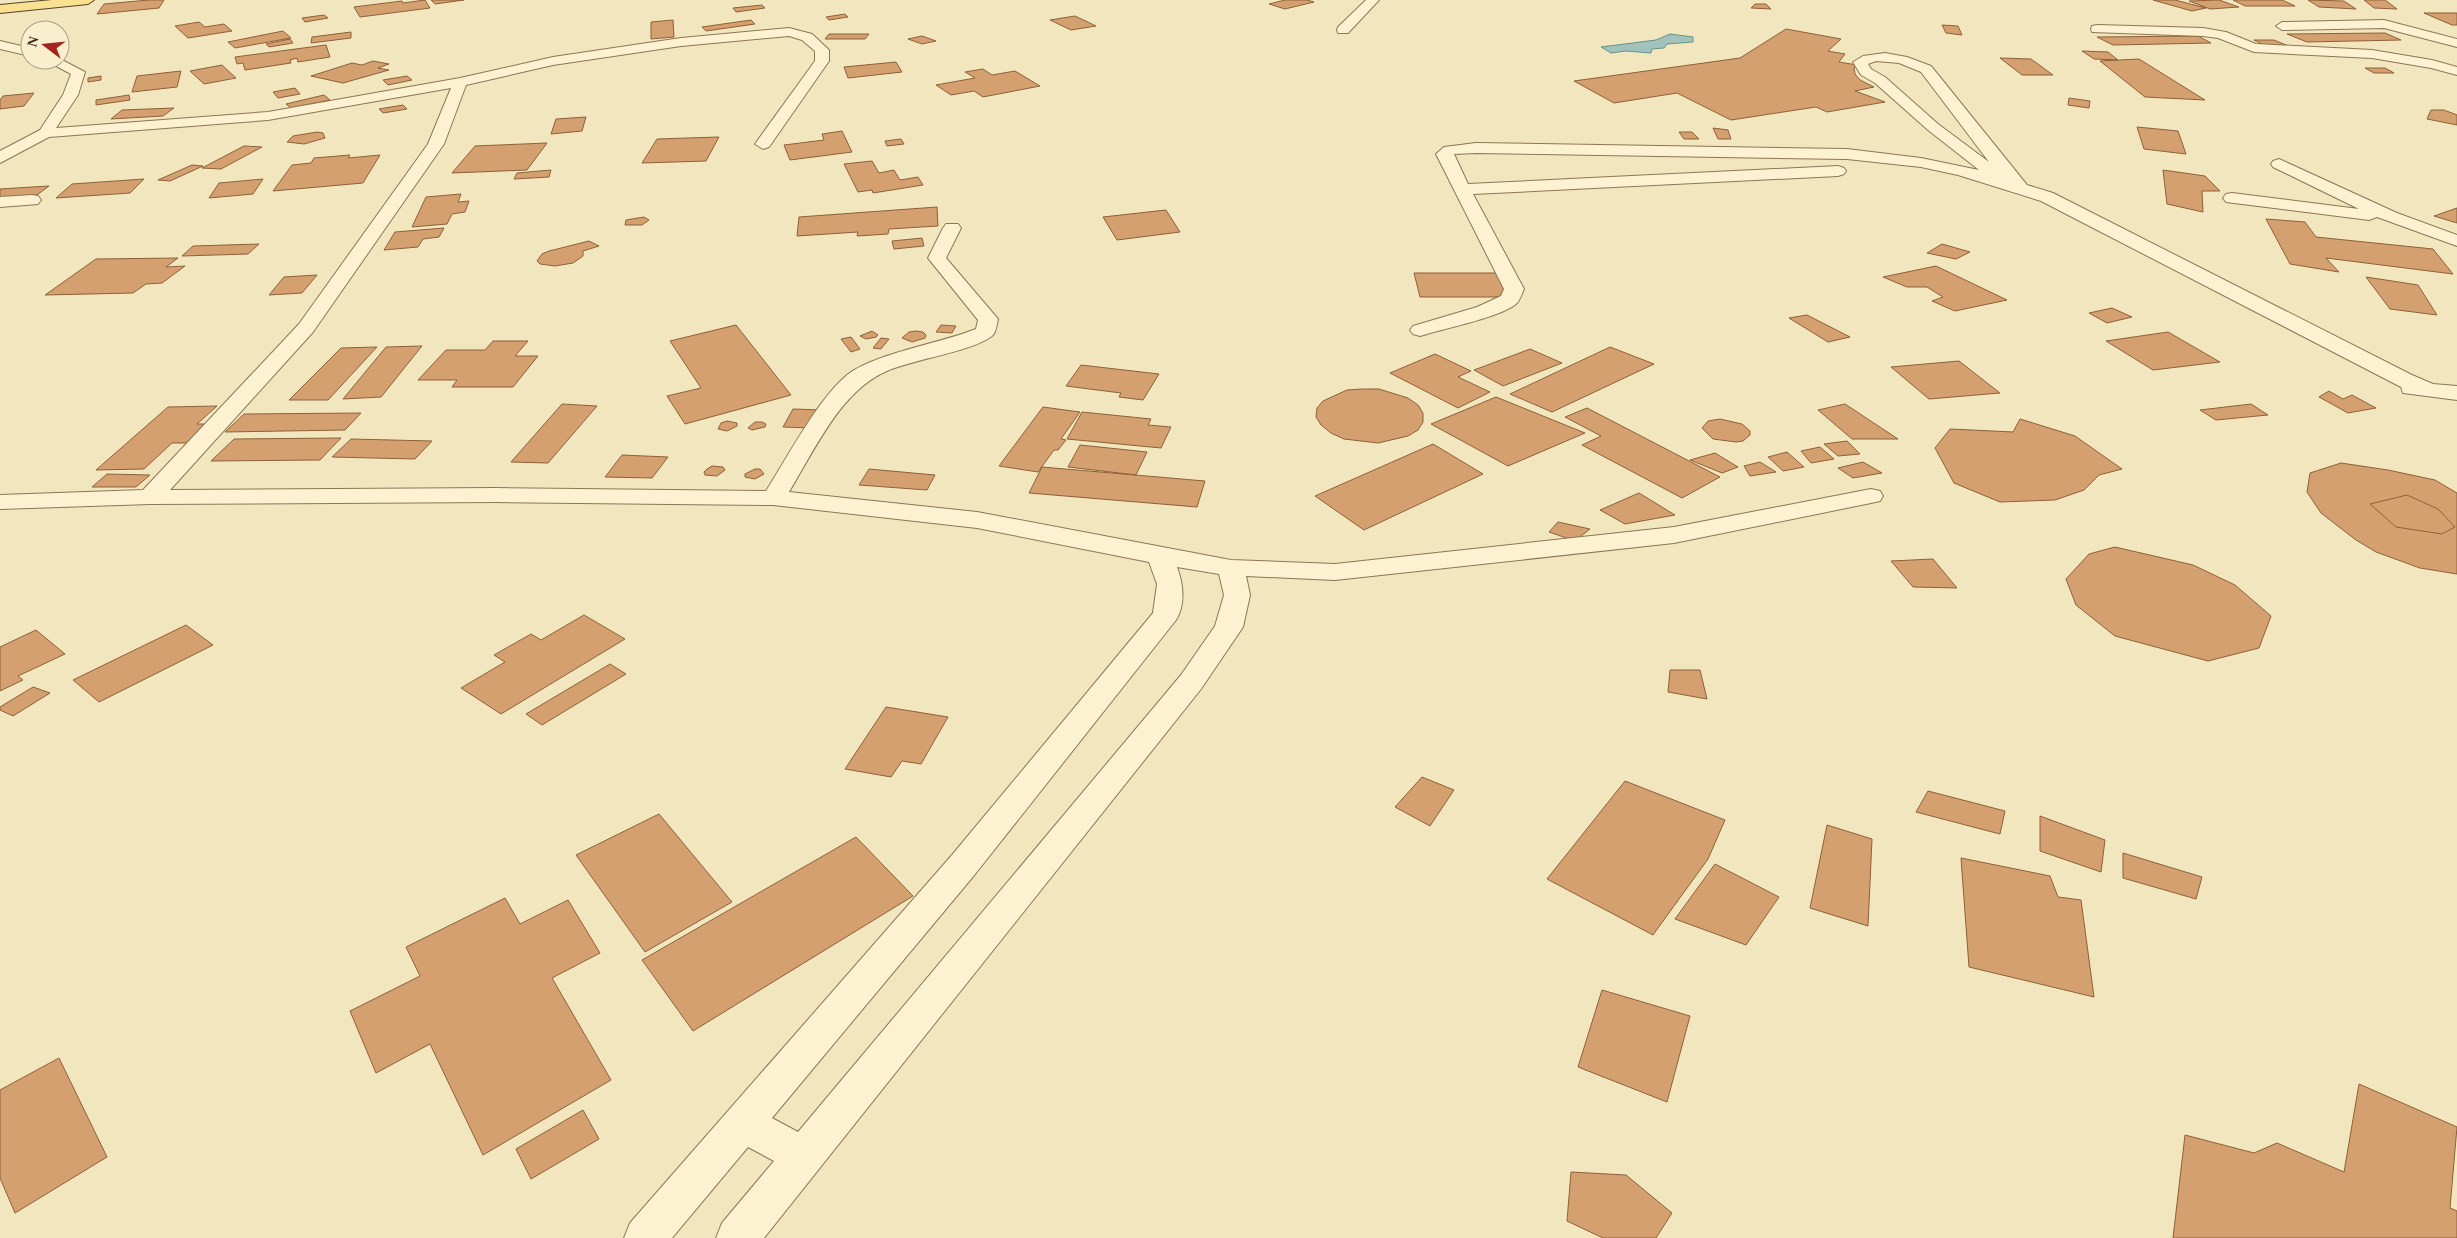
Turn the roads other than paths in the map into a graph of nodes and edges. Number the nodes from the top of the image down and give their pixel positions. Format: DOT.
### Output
graph roads {
  1 [pos="88,0"];
  2 [pos="1373,0"];
  3 [pos="0,9"];
  4 [pos="2282,26"];
  5 [pos="2097,29"];
  6 [pos="1343,30"];
  7 [pos="2457,43"];
  8 [pos="0,45"];
  9 [pos="20,50"];
  10 [pos="70,68"];
  11 [pos="2457,70"];
  12 [pos="460,82"];
  13 [pos="45,133"];
  14 [pos="0,144"];
  15 [pos="22,144"];
  16 [pos="763,144"];
  17 [pos="0,158"];
  18 [pos="2279,164"];
  19 [pos="1999,181"];
  20 [pos="2021,188"];
  21 [pos="1462,189"];
  22 [pos="2232,198"];
  23 [pos="32,200"];
  24 [pos="0,202"];
  25 [pos="2391,217"];
  26 [pos="952,228"];
  27 [pos="2457,241"];
  28 [pos="1420,330"];
  29 [pos="2396,382"];
  30 [pos="2457,393"];
  31 [pos="1871,496"];
  32 [pos="150,497"];
  33 [pos="773,498"];
  34 [pos="0,502"];
  35 [pos="1160,556"];
  36 [pos="1231,568"];
  37 [pos="742,1123"];
  38 [pos="804,1156"];
  39 [pos="645,1238"];
  40 [pos="737,1238"];
  1 -- 3 [label="main road"];
  2 -- 6 [label="street"];
  4 -- 7 [label="street"];
  5 -- 11 [label="street"];
  8 -- 9 [label="street"];
  10 -- 13 [label="street"];
  12 -- 13 [label="street"];
  12 -- 16 [label="street"];
  12 -- 32 [label="street"];
  13 -- 15 [label="street"];
  14 -- 15 [label="street"];
  15 -- 17 [label="street"];
  18 -- 25 [label="street"];
  19 -- 20 [label="street"];
  19 -- 20 [label="street"];
  19 -- 21 [label="street"];
  20 -- 29 [label="street"];
  21 -- 28 [label="street"];
  21 -- 29 [label="street"];
  22 -- 25 [label="street"];
  23 -- 24 [label="street"];
  25 -- 27 [label="street"];
  26 -- 33 [label="street"];
  29 -- 30 [label="street"];
  31 -- 36 [label="street"];
  32 -- 33 [label="street"];
  32 -- 34 [label="street"];
  33 -- 35 [label="street"];
  35 -- 36 [label="street"];
  35 -- 37 [label="street"];
  36 -- 38 [label="street"];
  37 -- 38 [label="street"];
  37 -- 39 [label="street"];
  38 -- 40 [label="street"];
}
